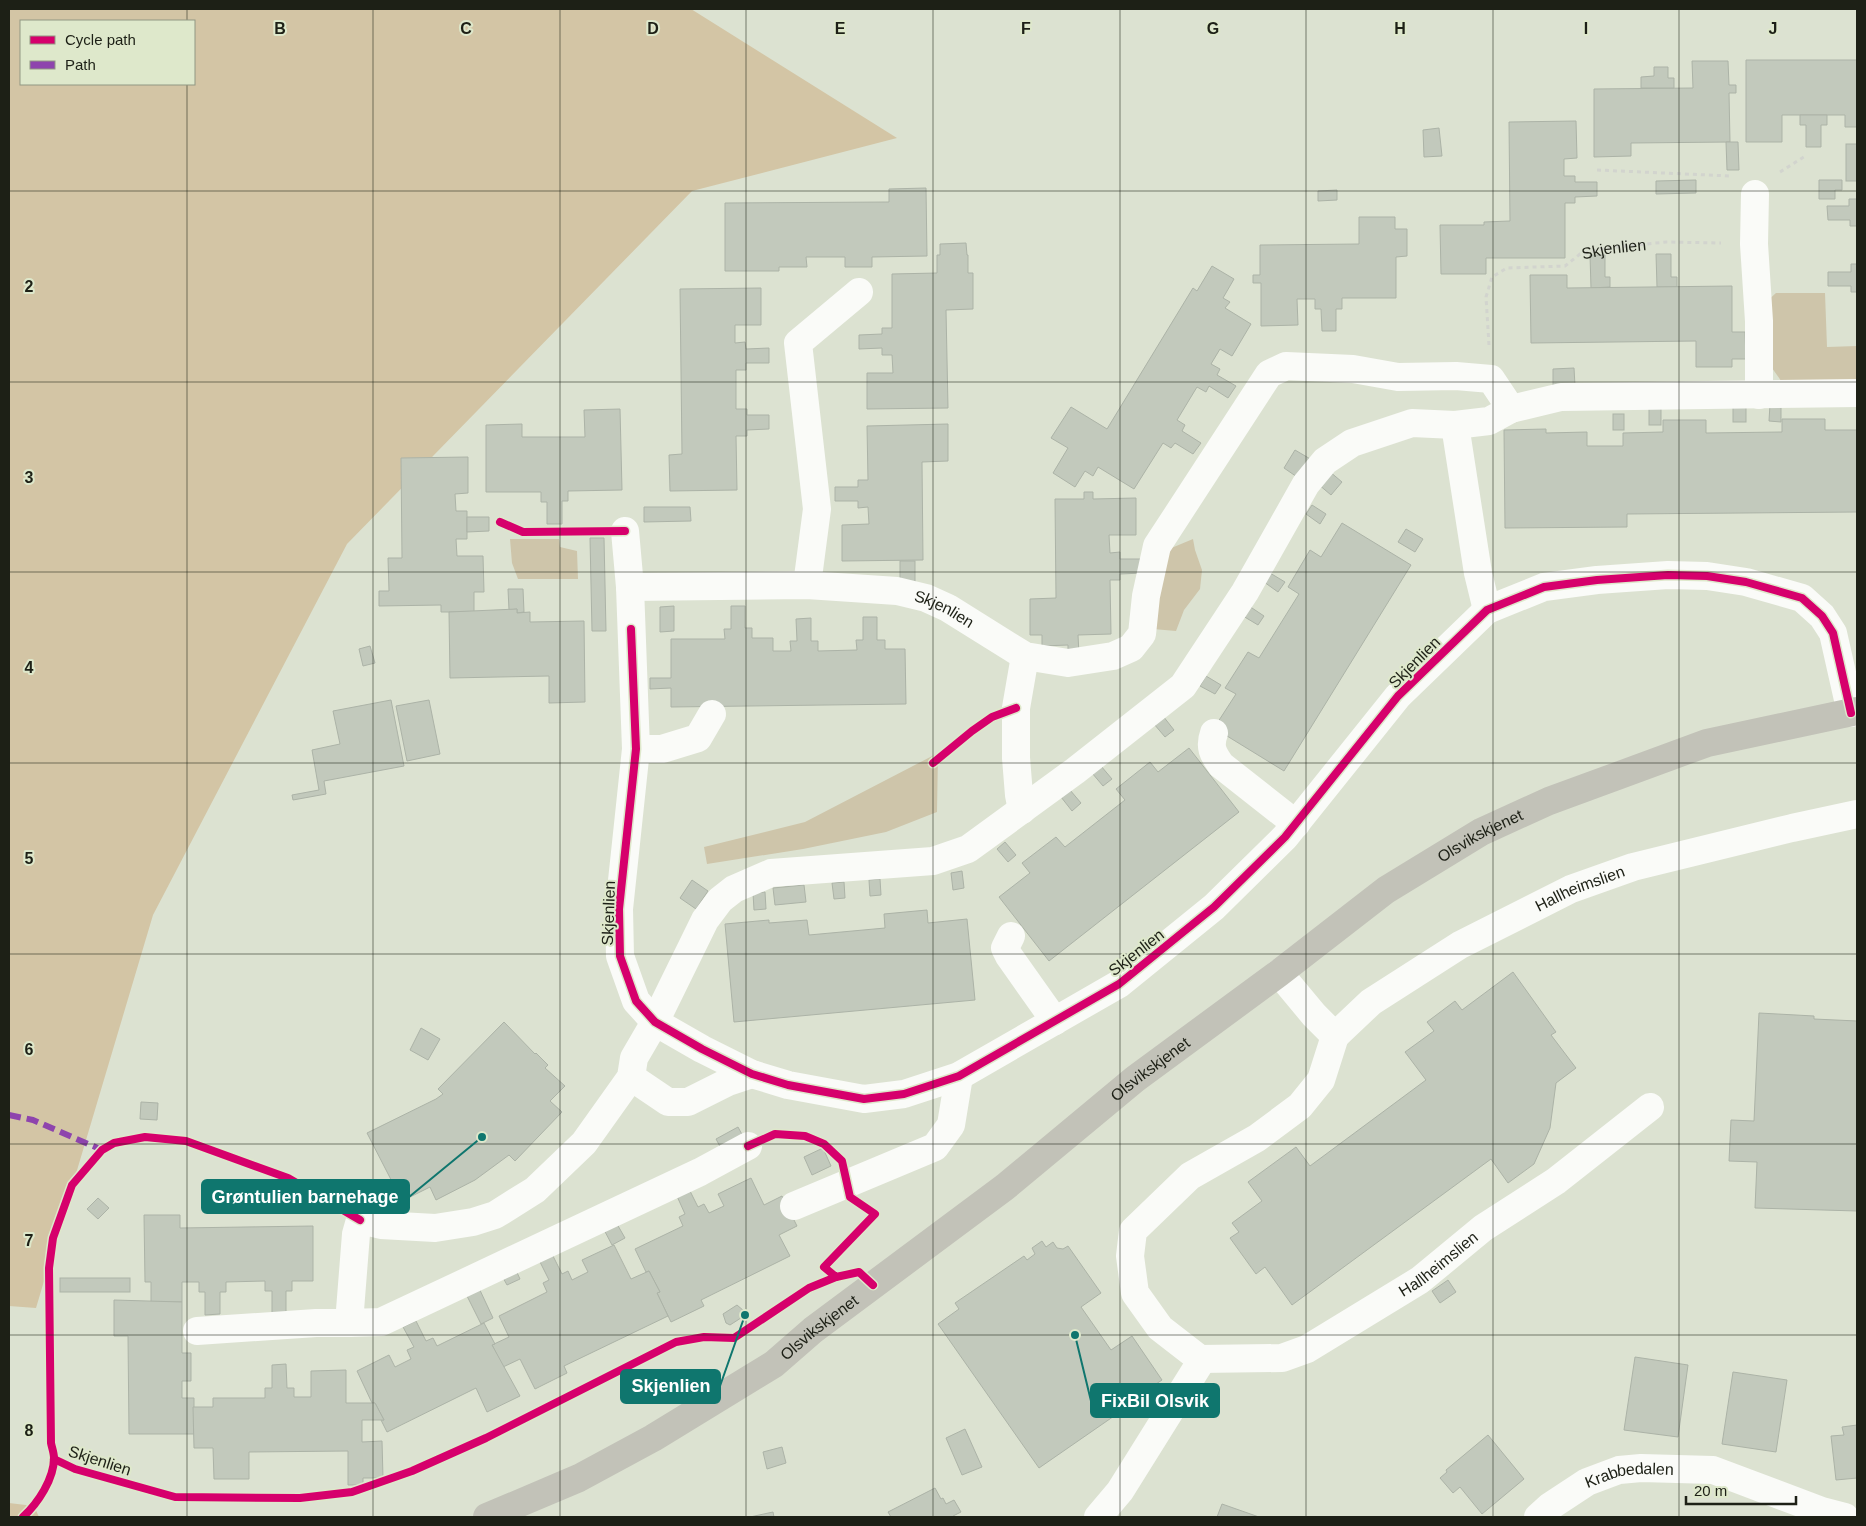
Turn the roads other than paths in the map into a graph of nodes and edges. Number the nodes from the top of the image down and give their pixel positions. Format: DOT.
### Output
graph roads {
  1 [pos="1756,194"];
  2 [pos="859,292"];
  3 [pos="1857,393"];
  4 [pos="1758,395"];
  5 [pos="1511,408"];
  6 [pos="1455,425"];
  7 [pos="625,530"];
  8 [pos="807,585"];
  9 [pos="630,587"];
  10 [pos="1487,610"];
  11 [pos="1026,656"];
  12 [pos="1854,712"];
  13 [pos="712,714"];
  14 [pos="1214,733"];
  15 [pos="636,749"];
  16 [pos="1022,810"];
  17 [pos="1857,814"];
  18 [pos="1296,824"];
  19 [pos="1011,936"];
  20 [pos="1279,973"];
  21 [pos="1055,1021"];
  22 [pos="655,1022"];
  23 [pos="1335,1036"];
  24 [pos="752,1074"];
  25 [pos="959,1076"];
  26 [pos="631,1077"];
  27 [pos="1650,1107"];
  28 [pos="748,1146"];
  29 [pos="794,1206"];
  30 [pos="349,1322"];
  31 [pos="198,1331"];
  32 [pos="1200,1359"];
  33 [pos="487,1517"];
  34 [pos="1098,1517"];
  35 [pos="1538,1517"];
  36 [pos="1845,1517"];
  1 -- 4 [label="street"];
  2 -- 8 [label="street"];
  3 -- 4 [label="street"];
  4 -- 5 [label="street"];
  5 -- 6 [label="street"];
  5 -- 11 [label="street, Skjenlien"];
  6 -- 10 [label="street"];
  6 -- 16 [label="street"];
  7 -- 9 [label="street, Skjenlien"];
  8 -- 9 [label="street, Skjenlien"];
  8 -- 11 [label="street, Skjenlien"];
  9 -- 15 [label="street, Skjenlien"];
  10 -- 12 [label="street, Skjenlien"];
  10 -- 18 [label="street, Skjenlien"];
  11 -- 16 [label="street"];
  12 -- 20 [label="main road, Olsvikskjenet"];
  13 -- 15 [label="street"];
  14 -- 18 [label="street"];
  15 -- 22 [label="street, Skjenlien"];
  16 -- 22 [label="street"];
  17 -- 23 [label="street, Hallheimslien"];
  18 -- 21 [label="street, Skjenlien"];
  19 -- 21 [label="street"];
  20 -- 23 [label="street"];
  20 -- 33 [label="main road, Olsvikskjenet"];
  21 -- 25 [label="street, Skjenlien"];
  22 -- 24 [label="street, Skjenlien"];
  22 -- 26 [label="street"];
  23 -- 32 [label="street, Hallheimslien"];
  24 -- 25 [label="street, Skjenlien"];
  24 -- 26 [label="street"];
  25 -- 29 [label="street"];
  26 -- 30 [label="street"];
  27 -- 32 [label="street, Hallheimslien"];
  28 -- 30 [label="street"];
  30 -- 31 [label="street"];
  32 -- 34 [label="street"];
  35 -- 36 [label="street, Krabbedalen"];
}
